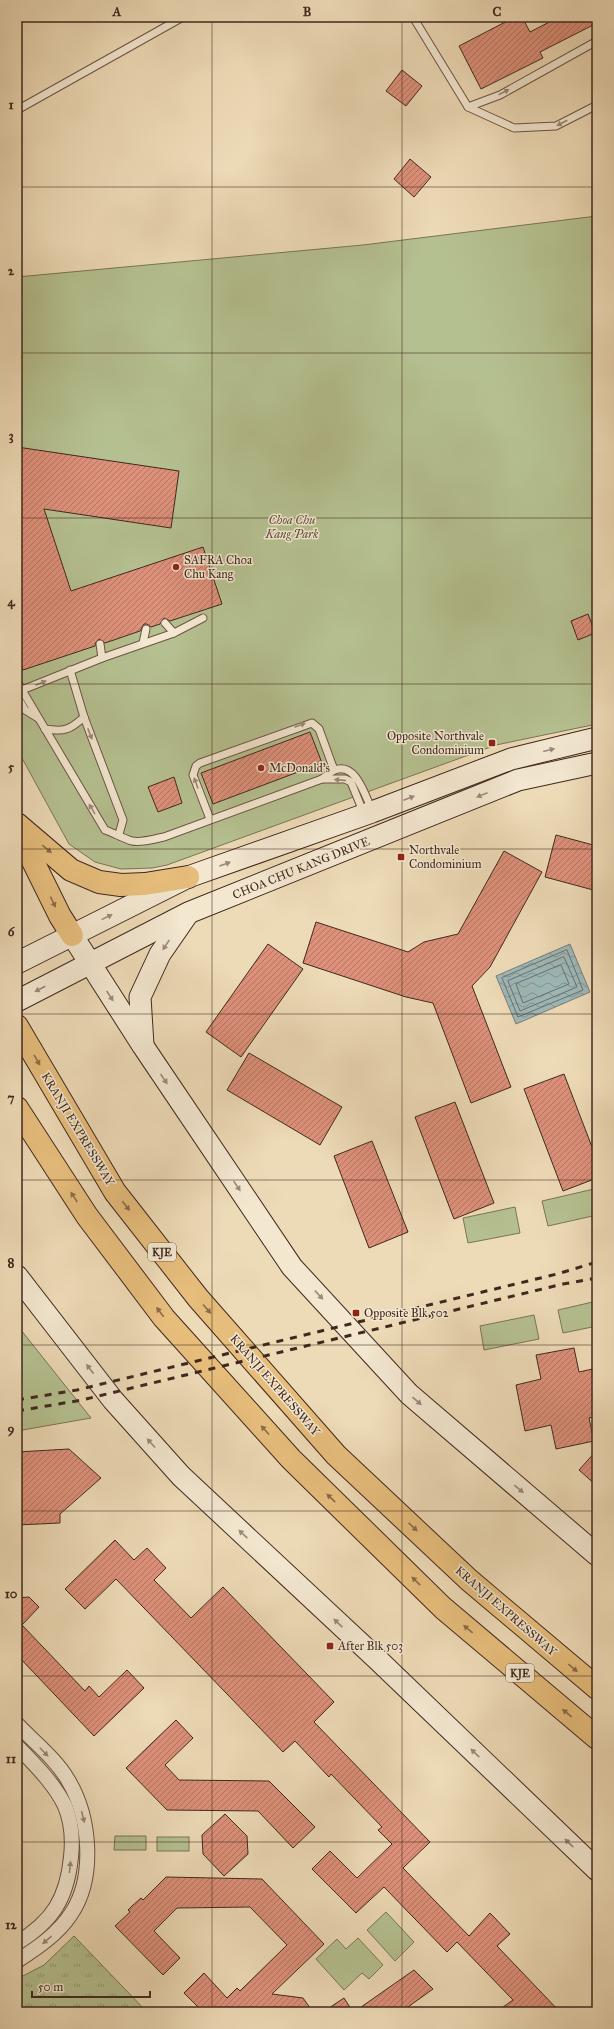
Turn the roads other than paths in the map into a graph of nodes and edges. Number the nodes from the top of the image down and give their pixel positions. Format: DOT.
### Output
graph roads {
  1 [pos="183,17"];
  2 [pos="412,17"];
  3 [pos="597,42"];
  4 [pos="597,105"];
  5 [pos="468,107"];
  6 [pos="17,110"];
  7 [pos="203,618"];
  8 [pos="165,623"];
  9 [pos="146,629"];
  10 [pos="174,633"];
  11 [pos="144,643"];
  12 [pos="100,644"];
  13 [pos="102,658"];
  14 [pos="70,670"];
  15 [pos="17,682"];
  16 [pos="22,690"];
  17 [pos="17,696"];
  18 [pos="84,717"];
  19 [pos="38,718"];
  20 [pos="45,729"];
  21 [pos="597,738"];
  22 [pos="597,763"];
  23 [pos="334,770"];
  24 [pos="322,779"];
  25 [pos="368,813"];
  26 [pos="210,820"];
  27 [pos="17,824"];
  28 [pos="17,829"];
  29 [pos="119,834"];
  30 [pos="188,877"];
  31 [pos="188,913"];
  32 [pos="72,934"];
  33 [pos="17,963"];
  34 [pos="89,963"];
  35 [pos="17,1001"];
  36 [pos="17,1026"];
  37 [pos="143,1046"];
  38 [pos="17,1108"];
  39 [pos="17,1276"];
  40 [pos="597,1555"];
  41 [pos="597,1688"];
  42 [pos="17,1724"];
  43 [pos="597,1738"];
  44 [pos="17,1746"];
  45 [pos="597,1870"];
  46 [pos="17,1943"];
  47 [pos="17,1961"];
  1 -- 6 [label="lane"];
  2 -- 5 [label="lane"];
  5 -- 3 [label="lane, one-way"];
  4 -- 5 [label="lane, one-way"];
  7 -- 10 [label="lane"];
  8 -- 10 [label="lane"];
  9 -- 11 [label="lane"];
  10 -- 11 [label="lane"];
  11 -- 13 [label="lane"];
  12 -- 13 [label="lane"];
  13 -- 14 [label="lane"];
  16 -- 14 [label="lane, one-way"];
  14 -- 18 [label="lane"];
  15 -- 16 [label="lane"];
  16 -- 19 [label="lane"];
  17 -- 19 [label="lane"];
  18 -- 20 [label="lane"];
  18 -- 29 [label="lane, one-way"];
  19 -- 20 [label="lane"];
  29 -- 20 [label="lane, one-way"];
  25 -- 21 [label="main road, one-way"];
  22 -- 31 [label="main road, CHOA CHU KANG DRIVE, one-way"];
  23 -- 24 [label="lane"];
  23 -- 25 [label="lane"];
  26 -- 23 [label="lane, one-way"];
  25 -- 24 [label="lane, one-way"];
  24 -- 26 [label="lane"];
  30 -- 25 [label="main road, one-way"];
  26 -- 29 [label="lane"];
  27 -- 30 [label="highway, one-way"];
  28 -- 32 [label="highway, one-way"];
  32 -- 30 [label="main road, one-way"];
  31 -- 34 [label="main road, CHOA CHU KANG DRIVE"];
  31 -- 37 [label="main road, one-way"];
  32 -- 33 [label="main road"];
  32 -- 34 [label="main road"];
  34 -- 35 [label="main road, CHOA CHU KANG DRIVE, one-way"];
  34 -- 37 [label="main road, one-way"];
  36 -- 41 [label="highway, KRANJI EXPRESSWAY / KJE, one-way"];
  37 -- 40 [label="main road, one-way"];
  43 -- 38 [label="highway, KJE, one-way"];
  45 -- 39 [label="main road, one-way"];
  42 -- 47 [label="street, one-way"];
  46 -- 44 [label="street, one-way"];
}
